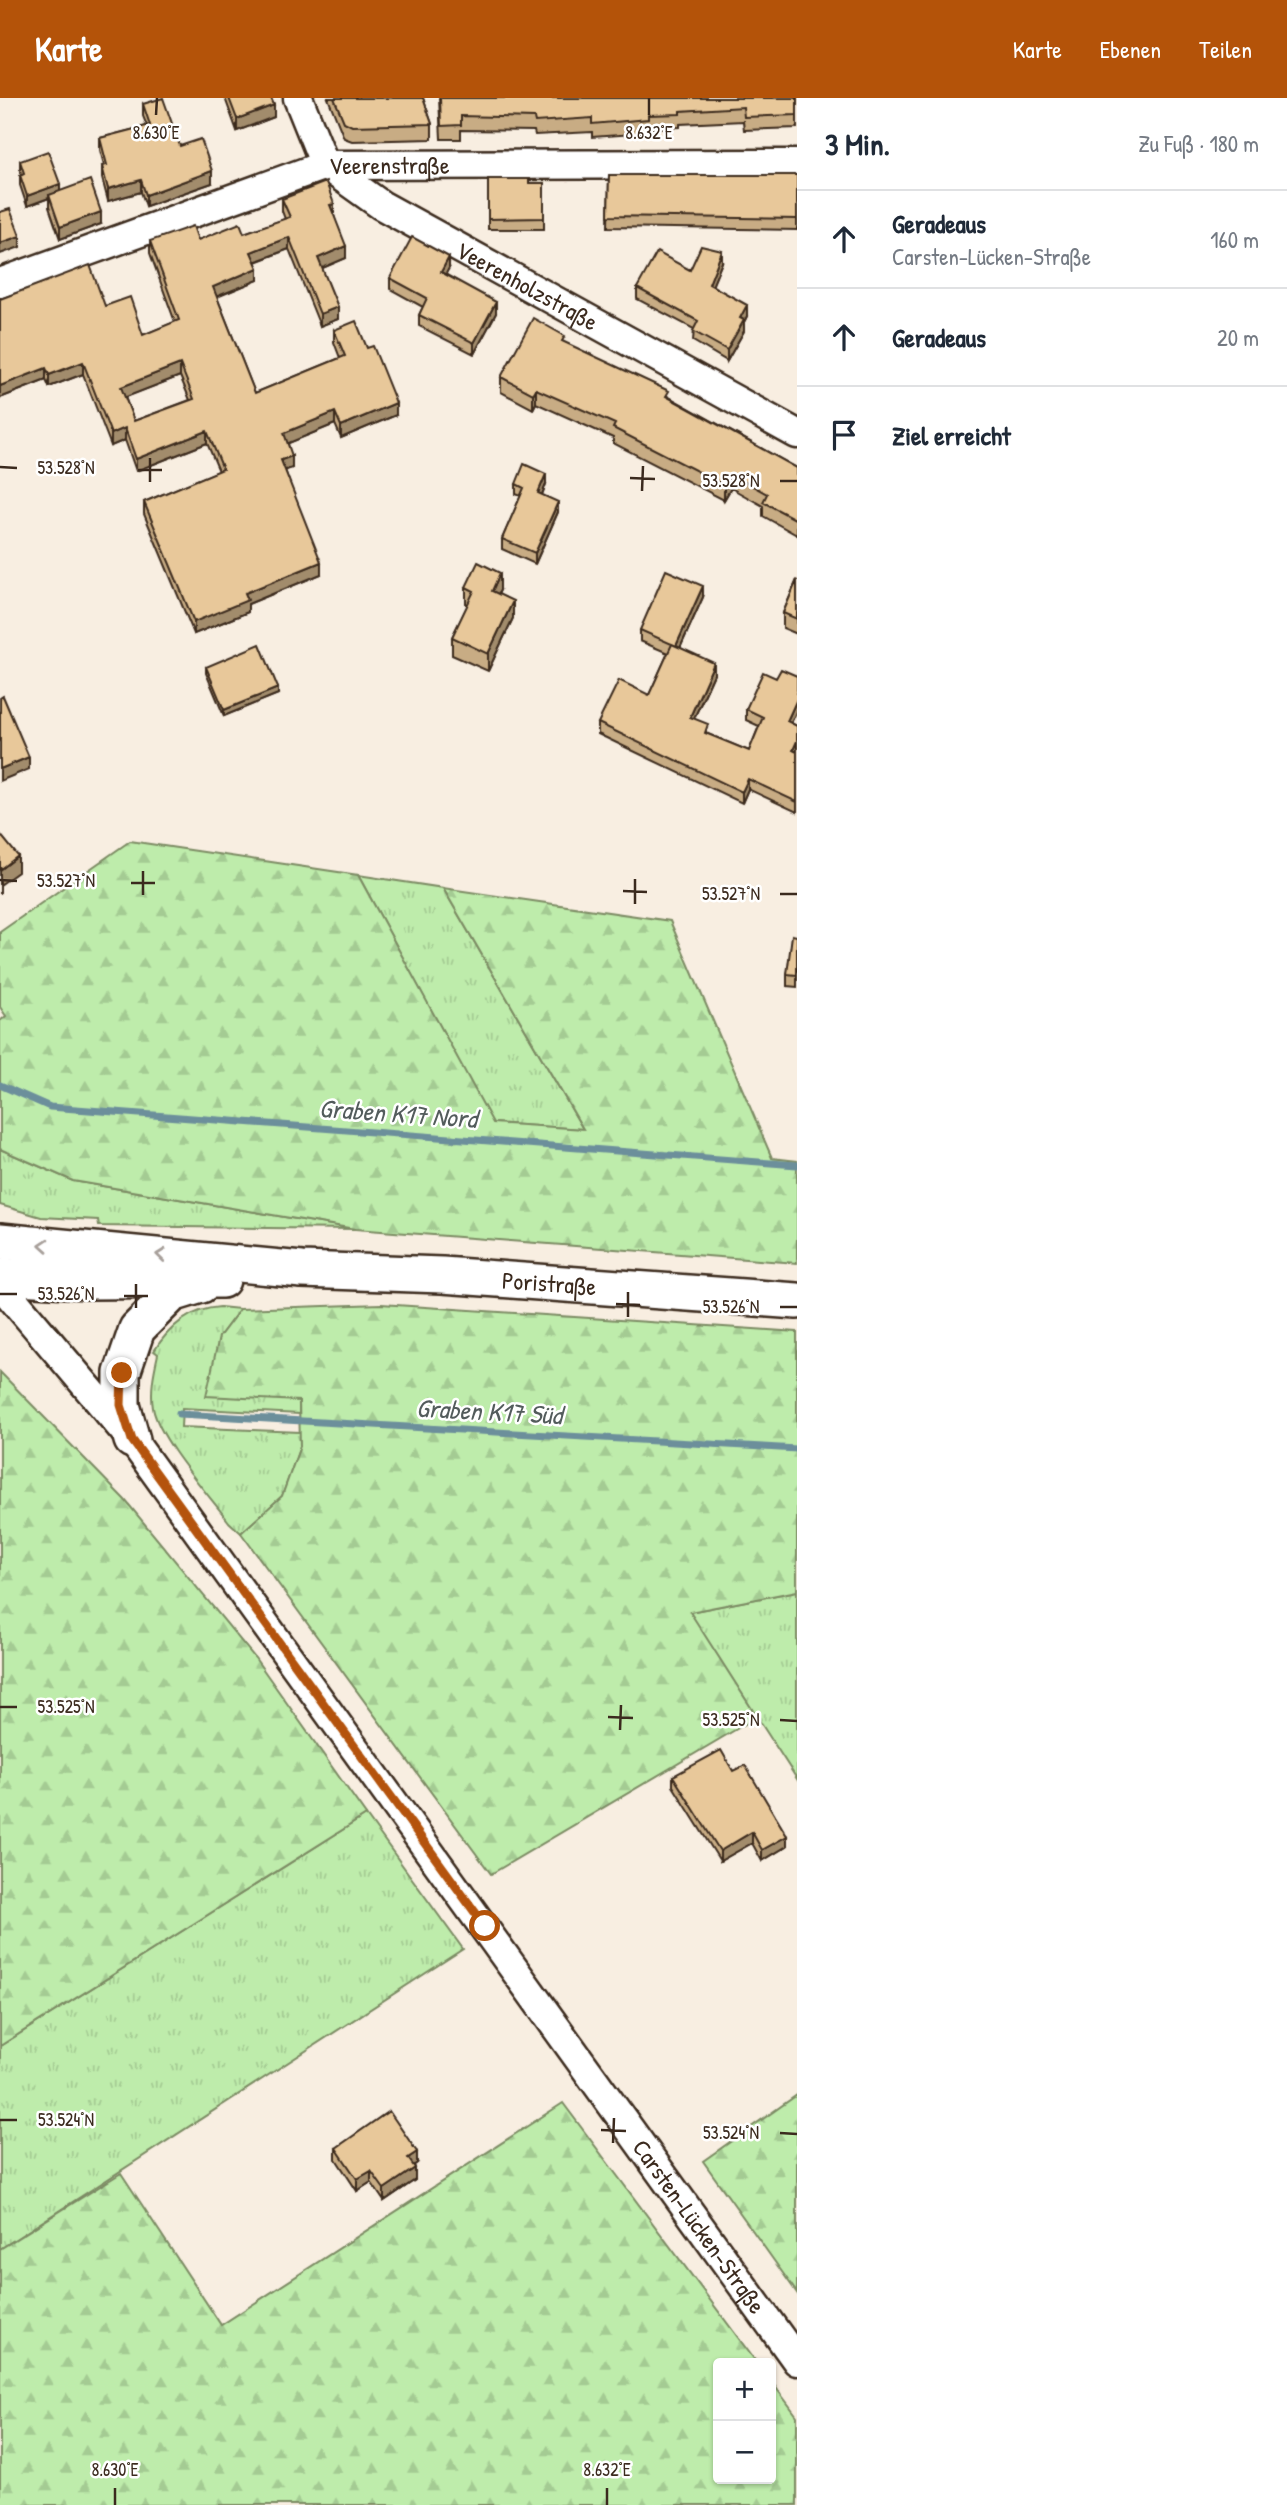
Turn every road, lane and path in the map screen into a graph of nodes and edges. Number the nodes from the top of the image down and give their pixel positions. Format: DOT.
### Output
graph roads {
  1 [pos="298,98"];
  2 [pos="797,164"];
  3 [pos="325,165"];
  4 [pos="0,283"];
  5 [pos="797,434"];
  6 [pos="0,1241"];
  7 [pos="302,1270"];
  8 [pos="0,1276"];
  9 [pos="215,1281"];
  10 [pos="0,1284"];
  11 [pos="797,1301"];
  12 [pos="132,1440"];
  13 [pos="797,2361"];
  1 -- 3 [label="street"];
  2 -- 3 [label="street, Veerenstraße"];
  3 -- 4 [label="street, Veerenstraße"];
  3 -- 5 [label="street, Veerenholzstraße"];
  7 -- 6 [label="main road, Poristraße, one-way"];
  7 -- 9 [label="main road, Poristraße"];
  7 -- 11 [label="main road, Poristraße"];
  8 -- 9 [label="main road, Poristraße"];
  9 -- 12 [label="main road"];
  10 -- 12 [label="street, Carsten-Lücken-Straße"];
  12 -- 13 [label="street, Carsten-Lücken-Straße"];
}
